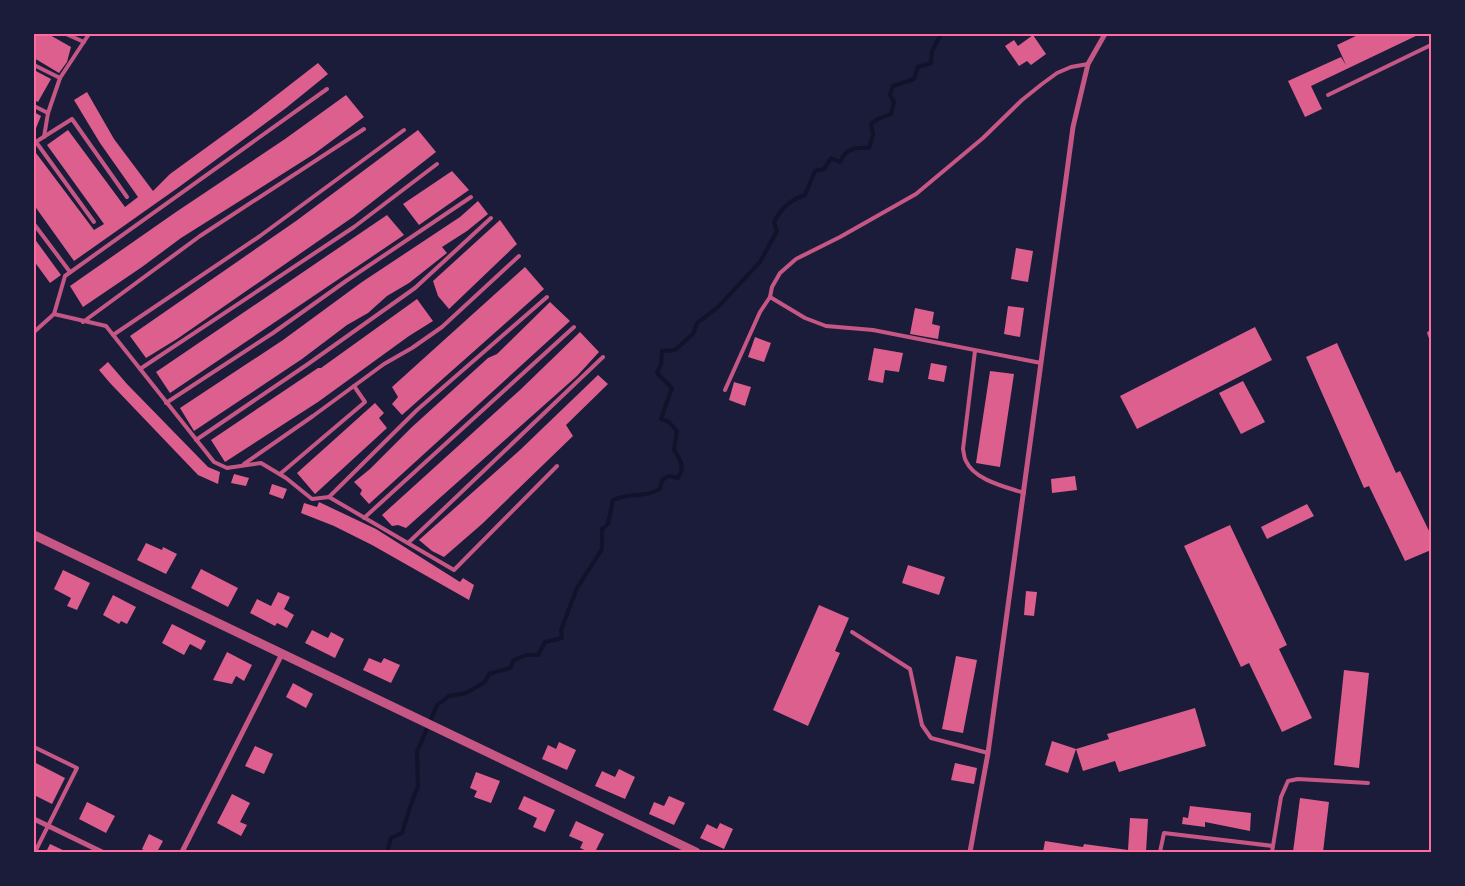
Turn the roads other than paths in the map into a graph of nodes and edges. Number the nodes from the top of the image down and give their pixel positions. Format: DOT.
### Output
graph roads {
  1 [pos="66,34"];
  2 [pos="90,34"];
  3 [pos="1105,34"];
  4 [pos="84,42"];
  5 [pos="1431,45"];
  6 [pos="34,64"];
  7 [pos="1088,64"];
  8 [pos="60,78"];
  9 [pos="327,89"];
  10 [pos="1328,95"];
  11 [pos="34,106"];
  12 [pos="48,113"];
  13 [pos="364,129"];
  14 [pos="404,130"];
  15 [pos="44,137"];
  16 [pos="35,143"];
  17 [pos="437,164"];
  18 [pos="127,197"];
  19 [pos="471,197"];
  20 [pos="491,218"];
  21 [pos="94,222"];
  22 [pos="34,224"];
  23 [pos="520,256"];
  24 [pos="70,272"];
  25 [pos="547,297"];
  26 [pos="770,297"];
  27 [pos="54,314"];
  28 [pos="83,322"];
  29 [pos="574,327"];
  30 [pos="34,332"];
  31 [pos="113,335"];
  32 [pos="975,351"];
  33 [pos="603,357"];
  34 [pos="1041,363"];
  35 [pos="140,369"];
  36 [pos="354,386"];
  37 [pos="725,390"];
  38 [pos="166,402"];
  39 [pos="196,440"];
  40 [pos="242,466"];
  41 [pos="557,466"];
  42 [pos="280,474"];
  43 [pos="1024,493"];
  44 [pos="329,497"];
  45 [pos="364,518"];
  46 [pos="34,534"];
  47 [pos="408,543"];
  48 [pos="852,632"];
  49 [pos="282,653"];
  50 [pos="34,747"];
  51 [pos="988,752"];
  52 [pos="1368,783"];
  53 [pos="34,819"];
  54 [pos="48,826"];
  55 [pos="1273,846"];
  56 [pos="35,852"];
  57 [pos="102,852"];
  58 [pos="182,852"];
  59 [pos="696,852"];
  60 [pos="970,852"];
  61 [pos="1160,852"];
  62 [pos="1272,852"];
  1 -- 4 [label="lane"];
  2 -- 4 [label="lane"];
  3 -- 7 [label="street"];
  4 -- 8 [label="lane"];
  5 -- 10 [label="lane"];
  6 -- 8 [label="lane"];
  7 -- 26 [label="lane"];
  7 -- 34 [label="street"];
  8 -- 12 [label="lane"];
  9 -- 24 [label="lane"];
  11 -- 12 [label="lane"];
  12 -- 15 [label="lane"];
  13 -- 28 [label="lane"];
  14 -- 31 [label="lane"];
  15 -- 16 [label="lane"];
  15 -- 18 [label="lane"];
  16 -- 21 [label="lane"];
  17 -- 35 [label="lane"];
  19 -- 38 [label="lane"];
  20 -- 39 [label="lane"];
  22 -- 24 [label="lane"];
  23 -- 36 [label="lane"];
  24 -- 27 [label="lane"];
  25 -- 44 [label="lane"];
  26 -- 32 [label="lane"];
  26 -- 37 [label="lane"];
  27 -- 28 [label="lane"];
  27 -- 30 [label="lane"];
  28 -- 31 [label="lane"];
  29 -- 45 [label="lane"];
  31 -- 35 [label="lane"];
  32 -- 34 [label="lane"];
  32 -- 43 [label="lane"];
  33 -- 47 [label="lane"];
  34 -- 43 [label="street"];
  35 -- 38 [label="lane"];
  36 -- 40 [label="lane"];
  36 -- 42 [label="lane"];
  38 -- 39 [label="lane"];
  39 -- 40 [label="lane"];
  40 -- 42 [label="lane"];
  41 -- 47 [label="lane"];
  42 -- 44 [label="lane"];
  43 -- 51 [label="street"];
  44 -- 45 [label="lane"];
  45 -- 47 [label="lane"];
  46 -- 49 [label="street"];
  48 -- 51 [label="lane"];
  49 -- 58 [label="street"];
  49 -- 59 [label="street"];
  50 -- 54 [label="lane"];
  51 -- 60 [label="street"];
  52 -- 55 [label="lane"];
  53 -- 54 [label="street"];
  54 -- 56 [label="lane"];
  54 -- 57 [label="street"];
  55 -- 61 [label="lane"];
  55 -- 62 [label="lane"];
}
